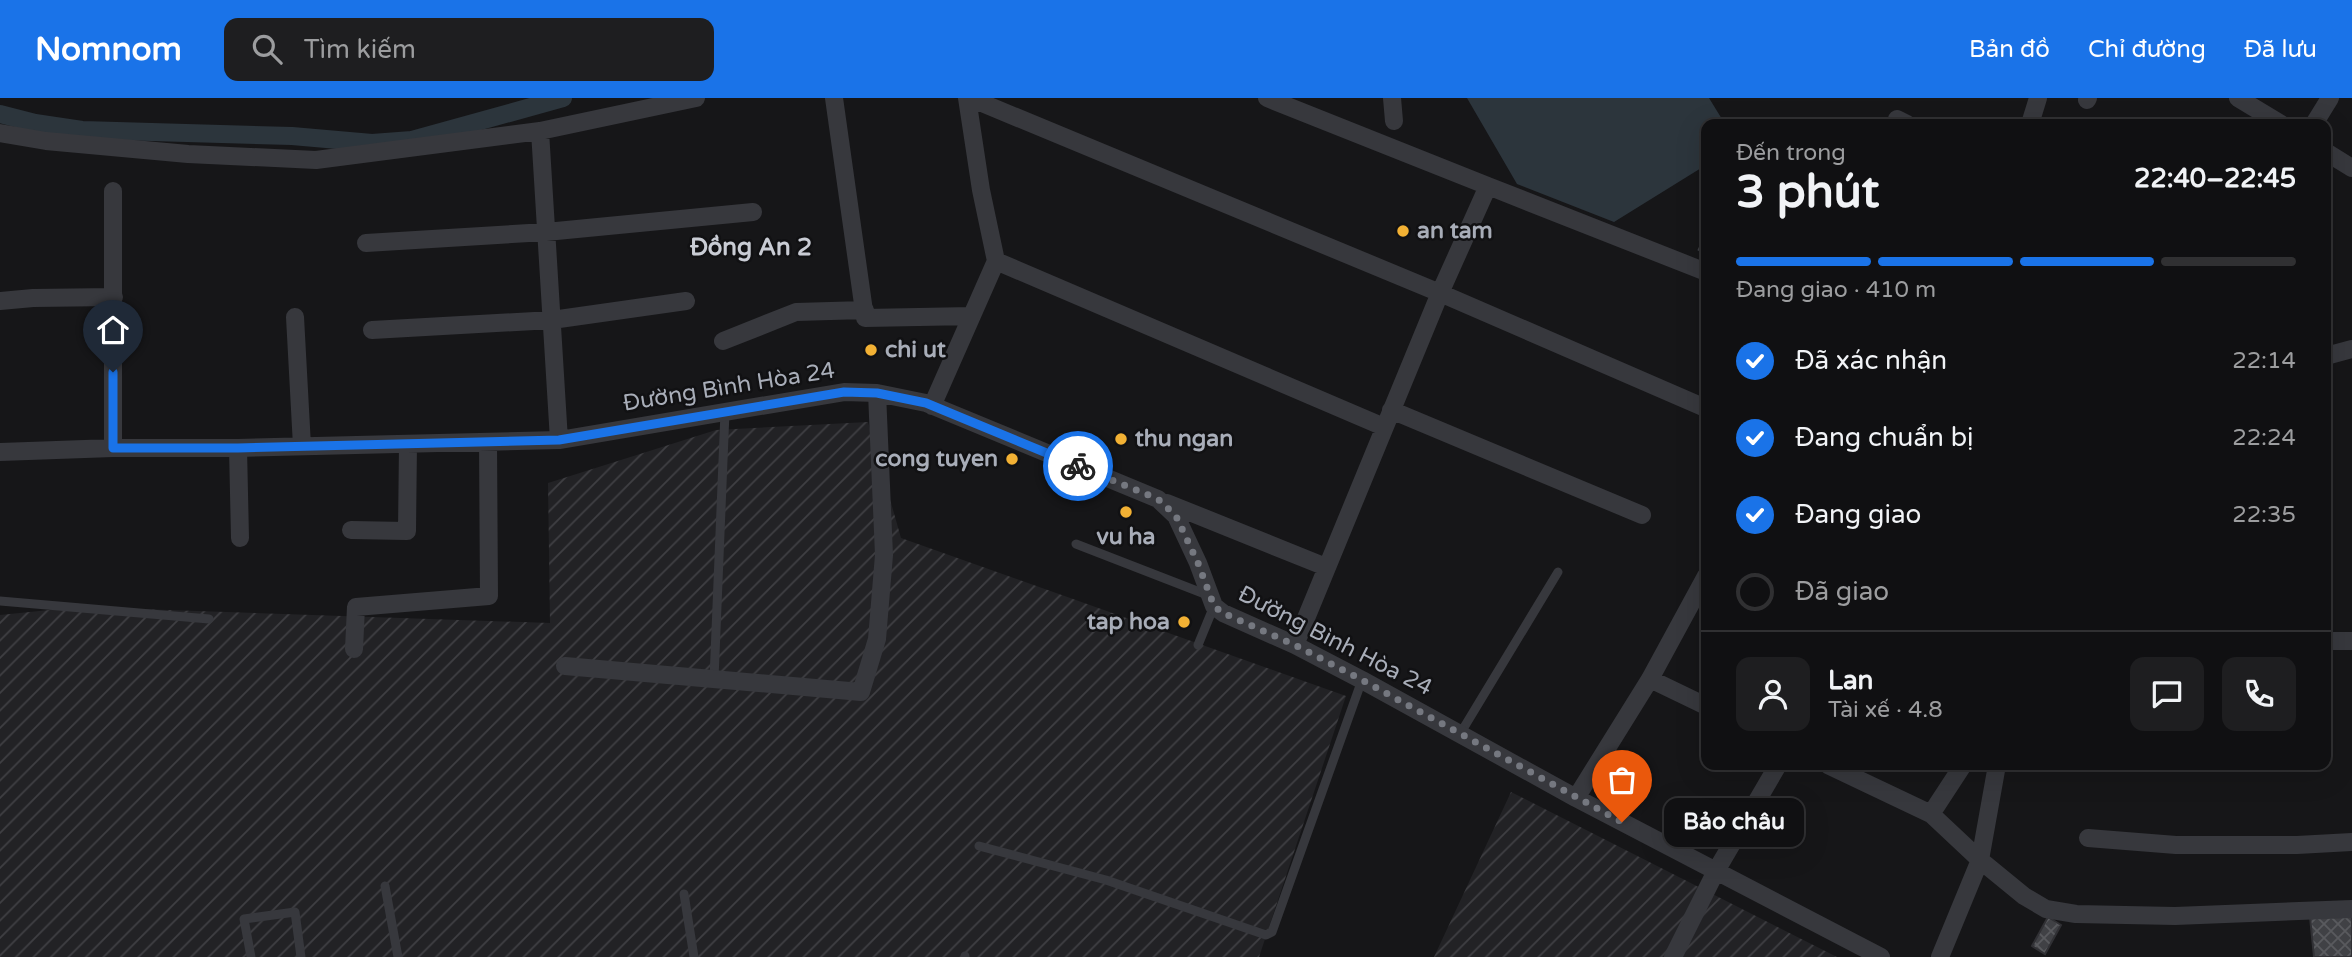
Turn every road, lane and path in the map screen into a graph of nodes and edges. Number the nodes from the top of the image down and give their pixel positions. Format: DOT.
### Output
graph roads {
  1 [pos="696,98"];
  2 [pos="834,98"];
  3 [pos="969,98"];
  4 [pos="1267,98"];
  5 [pos="1392,98"];
  6 [pos="2038,98"];
  7 [pos="2330,98"];
  8 [pos="2240,99"];
  9 [pos="2032,119"];
  10 [pos="2273,119"];
  11 [pos="2317,119"];
  12 [pos="1394,121"];
  13 [pos="540,131"];
  14 [pos="0,133"];
  15 [pos="2331,155"];
  16 [pos="2352,168"];
  17 [pos="1488,186"];
  18 [pos="113,191"];
  19 [pos="753,212"];
  20 [pos="546,232"];
  21 [pos="366,243"];
  22 [pos="996,261"];
  23 [pos="1701,269"];
  24 [pos="1440,293"];
  25 [pos="114,297"];
  26 [pos="0,301"];
  27 [pos="686,301"];
  28 [pos="865,310"];
  29 [pos="972,316"];
  30 [pos="295,317"];
  31 [pos="552,320"];
  32 [pos="372,330"];
  33 [pos="723,341"];
  34 [pos="2352,349"];
  35 [pos="2331,355"];
  36 [pos="877,393"];
  37 [pos="932,406"];
  38 [pos="1701,406"];
  39 [pos="1391,410"];
  40 [pos="725,412"];
  41 [pos="1384,427"];
  42 [pos="559,440"];
  43 [pos="488,442"];
  44 [pos="408,444"];
  45 [pos="302,446"];
  46 [pos="113,448"];
  47 [pos="238,448"];
  48 [pos="0,452"];
  49 [pos="1158,499"];
  50 [pos="1642,515"];
  51 [pos="351,530"];
  52 [pos="240,538"];
  53 [pos="1076,544"];
  54 [pos="1326,567"];
  55 [pos="1558,572"];
  56 [pos="1701,585"];
  57 [pos="0,601"];
  58 [pos="1213,601"];
  59 [pos="209,619"];
  60 [pos="2331,641"];
  61 [pos="2352,641"];
  62 [pos="1198,645"];
  63 [pos="1295,645"];
  64 [pos="354,649"];
  65 [pos="565,666"];
  66 [pos="714,679"];
  67 [pos="1650,679"];
  68 [pos="1362,680"];
  69 [pos="1701,704"];
  70 [pos="1460,733"];
  71 [pos="1775,770"];
  72 [pos="1839,770"];
  73 [pos="1960,770"];
  74 [pos="1996,770"];
  75 [pos="1576,798"];
  76 [pos="1931,814"];
  77 [pos="2088,838"];
  78 [pos="2352,842"];
  79 [pos="979,846"];
  80 [pos="1980,860"];
  81 [pos="1716,871"];
  82 [pos="385,886"];
  83 [pos="684,894"];
  84 [pos="2352,909"];
  85 [pos="251,957"];
  86 [pos="301,957"];
  87 [pos="398,957"];
  88 [pos="694,957"];
  89 [pos="1673,957"];
  90 [pos="1881,957"];
  91 [pos="1940,957"];
  1 -- 13 [label="street"];
  2 -- 28 [label="street"];
  3 -- 22 [label="street"];
  3 -- 24 [label="street"];
  4 -- 17 [label="street"];
  5 -- 12 [label="street"];
  6 -- 9 [label="street"];
  7 -- 11 [label="street"];
  8 -- 10 [label="street"];
  13 -- 14 [label="street"];
  13 -- 20 [label="street"];
  15 -- 16 [label="street"];
  17 -- 23 [label="street"];
  17 -- 24 [label="street"];
  18 -- 25 [label="street"];
  19 -- 20 [label="street"];
  20 -- 21 [label="street"];
  20 -- 31 [label="street"];
  22 -- 29 [label="street"];
  22 -- 41 [label="street"];
  24 -- 38 [label="street"];
  24 -- 39 [label="street"];
  25 -- 26 [label="street"];
  25 -- 46 [label="street"];
  27 -- 31 [label="street"];
  28 -- 29 [label="street"];
  28 -- 33 [label="street"];
  29 -- 37 [label="street"];
  30 -- 45 [label="street"];
  31 -- 32 [label="street"];
  31 -- 42 [label="street"];
  34 -- 35 [label="street"];
  36 -- 37 [label="street, Đường Bình Hòa 24"];
  36 -- 40 [label="street, Đường Bình Hòa 24"];
  36 -- 66 [label="street"];
  37 -- 49 [label="street, Đường Bình Hòa 24"];
  39 -- 41 [label="street"];
  39 -- 50 [label="street"];
  40 -- 42 [label="street, Đường Bình Hòa 24"];
  40 -- 66 [label="lane"];
  41 -- 54 [label="street"];
  42 -- 43 [label="street, Đường Bình Hòa 24"];
  43 -- 44 [label="street, Đường Bình Hòa 24"];
  43 -- 64 [label="street"];
  44 -- 45 [label="street, Đường Bình Hòa 24"];
  44 -- 51 [label="street"];
  45 -- 47 [label="street, Đường Bình Hòa 24"];
  46 -- 47 [label="street, Đường Bình Hòa 24"];
  46 -- 48 [label="street, Đường Bình Hòa 24"];
  47 -- 52 [label="street"];
  49 -- 54 [label="street"];
  49 -- 58 [label="street, Đường Bình Hòa 24"];
  53 -- 58 [label="lane"];
  54 -- 63 [label="street"];
  55 -- 70 [label="lane"];
  56 -- 67 [label="street"];
  57 -- 59 [label="lane"];
  58 -- 62 [label="lane"];
  58 -- 63 [label="street, Đường Bình Hòa 24"];
  60 -- 61 [label="street"];
  63 -- 68 [label="street, Đường Bình Hòa 24"];
  65 -- 66 [label="street"];
  67 -- 69 [label="street"];
  67 -- 75 [label="street"];
  68 -- 70 [label="street, Đường Bình Hòa 24"];
  68 -- 79 [label="lane"];
  70 -- 75 [label="street, Đường Bình Hòa 24"];
  71 -- 81 [label="street"];
  72 -- 76 [label="street"];
  73 -- 76 [label="street"];
  74 -- 80 [label="street"];
  75 -- 81 [label="street, Đường Bình Hòa 24"];
  76 -- 80 [label="street"];
  77 -- 78 [label="street"];
  80 -- 84 [label="street"];
  80 -- 91 [label="street"];
  81 -- 89 [label="street"];
  81 -- 90 [label="street, Đường Bình Hòa 24"];
  82 -- 87 [label="lane"];
  83 -- 88 [label="lane"];
  85 -- 86 [label="lane"];
}
